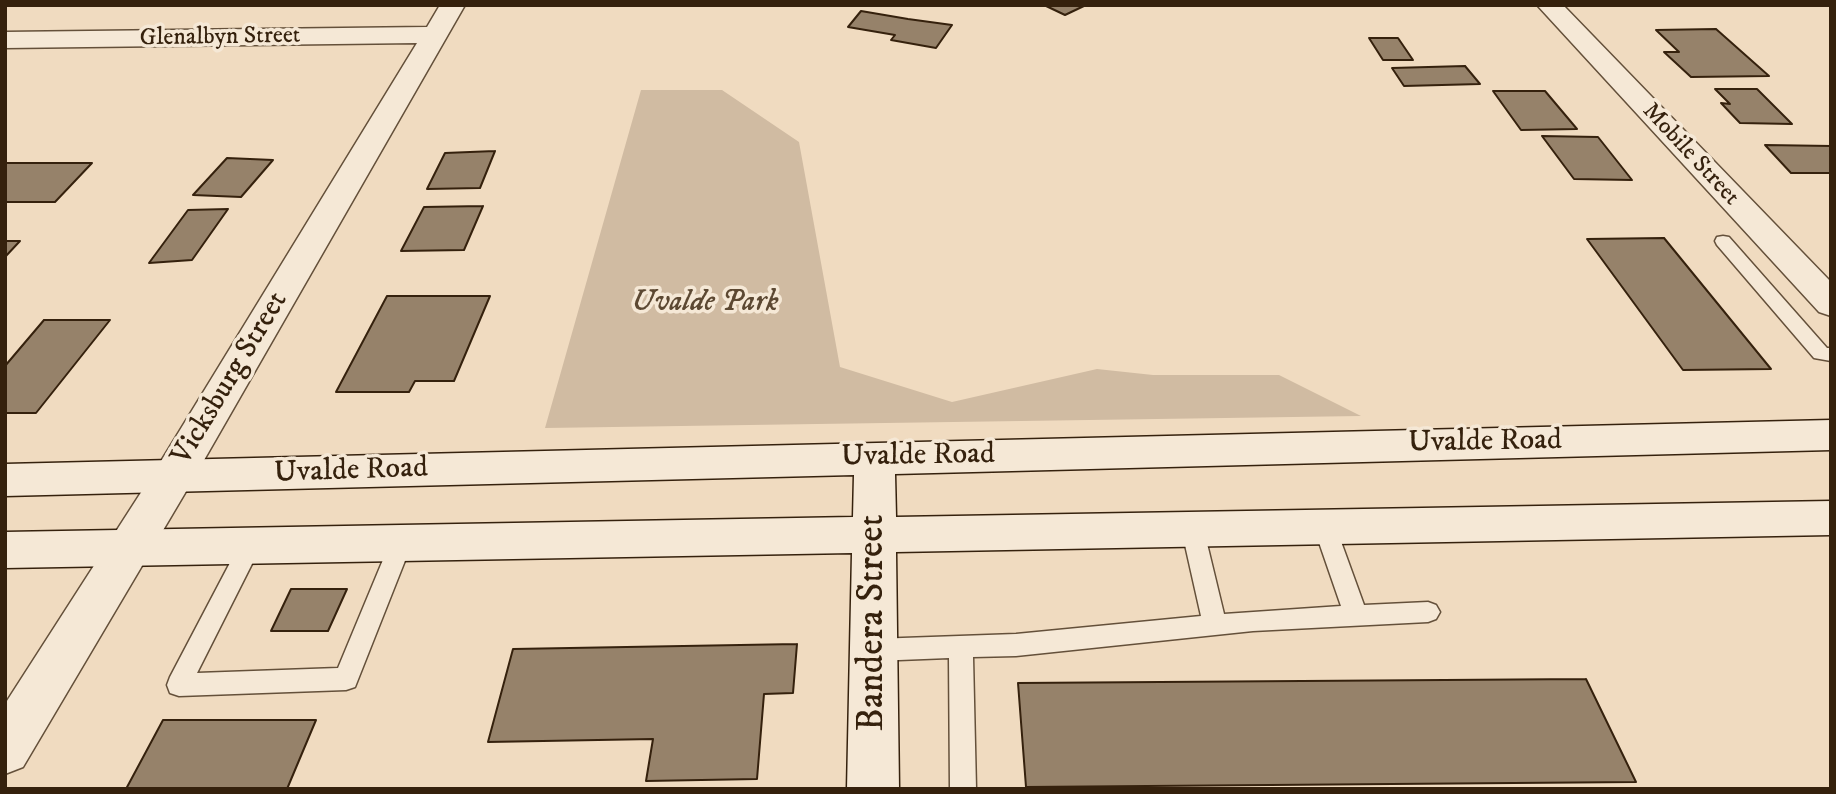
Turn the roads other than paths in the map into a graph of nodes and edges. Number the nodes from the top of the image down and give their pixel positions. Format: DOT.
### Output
graph roads {
  1 [pos="453,5"];
  2 [pos="1549,5"];
  3 [pos="435,35"];
  4 [pos="5,40"];
  5 [pos="1723,241"];
  6 [pos="1831,304"];
  7 [pos="1831,355"];
  8 [pos="1831,435"];
  9 [pos="875,458"];
  10 [pos="173,477"];
  11 [pos="5,480"];
  12 [pos="1831,518"];
  13 [pos="1324,525"];
  14 [pos="1192,527"];
  15 [pos="875,534"];
  16 [pos="401,543"];
  17 [pos="250,546"];
  18 [pos="128,549"];
  19 [pos="5,550"];
  20 [pos="1428,612"];
  21 [pos="1356,616"];
  22 [pos="1215,625"];
  23 [pos="961,647"];
  24 [pos="874,650"];
  25 [pos="5,750"];
  26 [pos="873,789"];
  27 [pos="963,789"];
  1 -- 3 [label="main road, Vicksburg Street"];
  2 -- 6 [label="main road, Mobile Street"];
  3 -- 4 [label="main road, Glenalbyn Street"];
  3 -- 10 [label="main road, Vicksburg Street"];
  5 -- 7 [label="lane"];
  8 -- 9 [label="main road, Uvalde Road"];
  9 -- 10 [label="main road, Uvalde Road"];
  9 -- 15 [label="main road, Bandera Street"];
  10 -- 11 [label="main road, Uvalde Road"];
  10 -- 18 [label="main road, Vicksburg Street"];
  12 -- 13 [label="main road"];
  13 -- 14 [label="main road"];
  13 -- 21 [label="lane"];
  14 -- 15 [label="main road"];
  14 -- 22 [label="lane"];
  15 -- 16 [label="main road"];
  15 -- 24 [label="main road, Bandera Street"];
  16 -- 17 [label="main road"];
  16 -- 17 [label="lane"];
  17 -- 18 [label="main road"];
  18 -- 19 [label="main road"];
  18 -- 25 [label="main road, Vicksburg Street"];
  20 -- 21 [label="lane"];
  21 -- 22 [label="lane"];
  22 -- 23 [label="lane"];
  23 -- 24 [label="lane"];
  23 -- 27 [label="lane"];
  24 -- 26 [label="main road, Bandera Street"];
}
